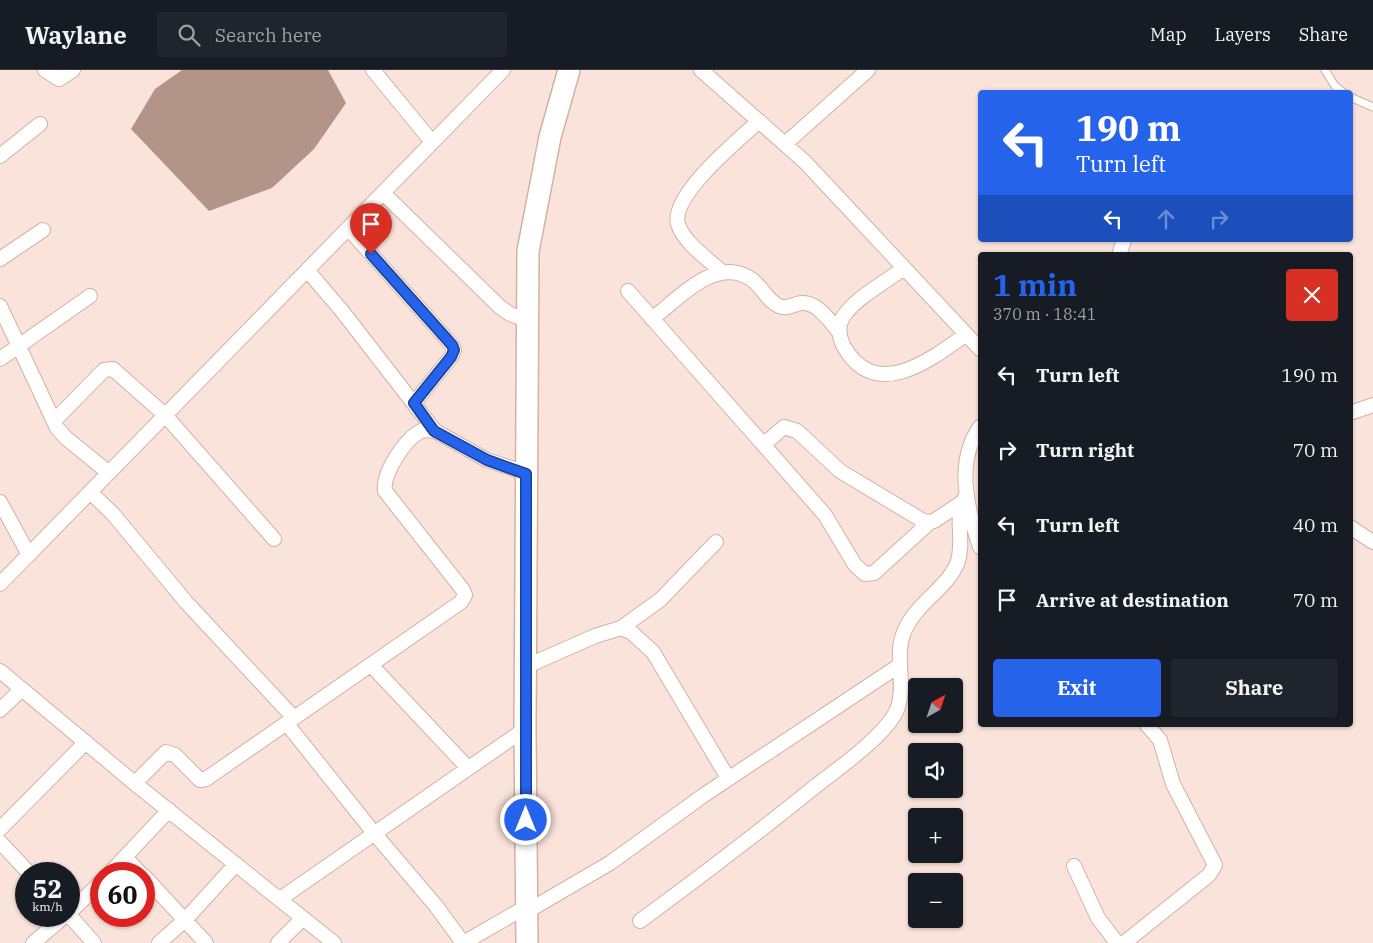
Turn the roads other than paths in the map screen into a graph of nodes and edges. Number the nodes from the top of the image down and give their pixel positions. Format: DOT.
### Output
graph roads {
  1 [pos="45,70"];
  2 [pos="73,70"];
  3 [pos="373,70"];
  4 [pos="503,70"];
  5 [pos="568,70"];
  6 [pos="701,70"];
  7 [pos="868,70"];
  8 [pos="1325,70"];
  9 [pos="1340,90"];
  10 [pos="1353,98"];
  11 [pos="1373,107"];
  12 [pos="760,120"];
  13 [pos="40,124"];
  14 [pos="432,142"];
  15 [pos="785,144"];
  16 [pos="0,156"];
  17 [pos="382,193"];
  18 [pos="348,228"];
  19 [pos="42,230"];
  20 [pos="0,259"];
  21 [pos="904,268"];
  22 [pos="307,270"];
  23 [pos="722,272"];
  24 [pos="628,291"];
  25 [pos="90,296"];
  26 [pos="0,306"];
  27 [pos="652,319"];
  28 [pos="527,320"];
  29 [pos="839,332"];
  30 [pos="975,341"];
  31 [pos="19,345"];
  32 [pos="0,359"];
  33 [pos="414,403"];
  34 [pos="1373,405"];
  35 [pos="1353,412"];
  36 [pos="166,415"];
  37 [pos="54,421"];
  38 [pos="978,430"];
  39 [pos="434,431"];
  40 [pos="762,442"];
  41 [pos="109,473"];
  42 [pos="526,474"];
  43 [pos="90,492"];
  44 [pos="964,498"];
  45 [pos="0,502"];
  46 [pos="930,522"];
  47 [pos="1353,529"];
  48 [pos="274,539"];
  49 [pos="716,542"];
  50 [pos="978,542"];
  51 [pos="1373,542"];
  52 [pos="29,554"];
  53 [pos="0,584"];
  54 [pos="621,628"];
  55 [pos="371,665"];
  56 [pos="527,666"];
  57 [pos="900,666"];
  58 [pos="0,670"];
  59 [pos="22,689"];
  60 [pos="0,710"];
  61 [pos="290,721"];
  62 [pos="1149,727"];
  63 [pos="525,729"];
  64 [pos="86,742"];
  65 [pos="468,768"];
  66 [pos="728,778"];
  67 [pos="135,783"];
  68 [pos="168,810"];
  69 [pos="0,829"];
  70 [pos="374,833"];
  71 [pos="0,842"];
  72 [pos="125,857"];
  73 [pos="19,862"];
  74 [pos="120,862"];
  75 [pos="130,862"];
  76 [pos="236,864"];
  77 [pos="1074,866"];
  78 [pos="155,889"];
  79 [pos="90,893"];
  80 [pos="280,899"];
  81 [pos="80,903"];
  82 [pos="526,910"];
  83 [pos="303,918"];
  84 [pos="185,920"];
  85 [pos="640,921"];
  86 [pos="52,927"];
  87 [pos="80,927"];
  88 [pos="33,943"];
  89 [pos="94,943"];
  90 [pos="159,943"];
  91 [pos="206,943"];
  92 [pos="278,943"];
  93 [pos="334,943"];
  94 [pos="463,943"];
  95 [pos="527,943"];
  96 [pos="1117,943"];
  97 [pos="1124,943"];
  1 -- 2 [label="street"];
  3 -- 14 [label="street"];
  4 -- 14 [label="street"];
  5 -- 28 [label="main road"];
  6 -- 12 [label="street"];
  7 -- 15 [label="street"];
  8 -- 9 [label="lane"];
  10 -- 11 [label="lane"];
  12 -- 15 [label="street"];
  12 -- 23 [label="street"];
  13 -- 16 [label="street"];
  14 -- 17 [label="street"];
  15 -- 21 [label="street"];
  17 -- 18 [label="street"];
  17 -- 28 [label="street"];
  18 -- 22 [label="street"];
  18 -- 33 [label="street"];
  19 -- 20 [label="street"];
  21 -- 29 [label="street"];
  21 -- 30 [label="street"];
  22 -- 33 [label="street"];
  22 -- 36 [label="street"];
  23 -- 27 [label="street"];
  23 -- 29 [label="street"];
  24 -- 27 [label="street"];
  25 -- 31 [label="street"];
  26 -- 31 [label="street"];
  27 -- 40 [label="street"];
  28 -- 42 [label="main road"];
  29 -- 30 [label="street"];
  31 -- 32 [label="street"];
  31 -- 37 [label="street"];
  33 -- 39 [label="street"];
  34 -- 35 [label="street"];
  36 -- 37 [label="street"];
  36 -- 41 [label="street"];
  36 -- 48 [label="street"];
  37 -- 41 [label="street"];
  38 -- 44 [label="street"];
  39 -- 42 [label="street"];
  39 -- 55 [label="street"];
  40 -- 46 [label="street"];
  40 -- 46 [label="street"];
  41 -- 43 [label="street"];
  42 -- 56 [label="main road"];
  43 -- 52 [label="street"];
  43 -- 61 [label="street"];
  44 -- 46 [label="street"];
  44 -- 50 [label="street"];
  44 -- 57 [label="street"];
  45 -- 52 [label="street"];
  47 -- 51 [label="street"];
  49 -- 54 [label="street"];
  52 -- 53 [label="street"];
  54 -- 56 [label="street"];
  54 -- 66 [label="street"];
  55 -- 61 [label="street"];
  55 -- 65 [label="street"];
  56 -- 63 [label="main road"];
  57 -- 66 [label="street"];
  57 -- 85 [label="street"];
  58 -- 59 [label="street"];
  59 -- 60 [label="street"];
  59 -- 64 [label="street"];
  61 -- 67 [label="street"];
  61 -- 70 [label="street"];
  62 -- 97 [label="street"];
  63 -- 65 [label="street"];
  63 -- 82 [label="main road"];
  64 -- 67 [label="street"];
  64 -- 69 [label="street"];
  65 -- 70 [label="street"];
  66 -- 82 [label="street"];
  67 -- 68 [label="street"];
  68 -- 72 [label="street"];
  68 -- 76 [label="street"];
  70 -- 80 [label="street"];
  70 -- 94 [label="street"];
  71 -- 73 [label="street"];
  72 -- 74 [label="street"];
  72 -- 75 [label="street"];
  76 -- 80 [label="street"];
  76 -- 84 [label="street"];
  77 -- 96 [label="street"];
  78 -- 84 [label="street"];
  79 -- 81 [label="street"];
  80 -- 83 [label="street"];
  82 -- 94 [label="street"];
  82 -- 95 [label="main road"];
  83 -- 92 [label="street"];
  83 -- 93 [label="street"];
  84 -- 90 [label="street"];
  84 -- 91 [label="street"];
  86 -- 88 [label="street"];
  87 -- 89 [label="street"];
}
